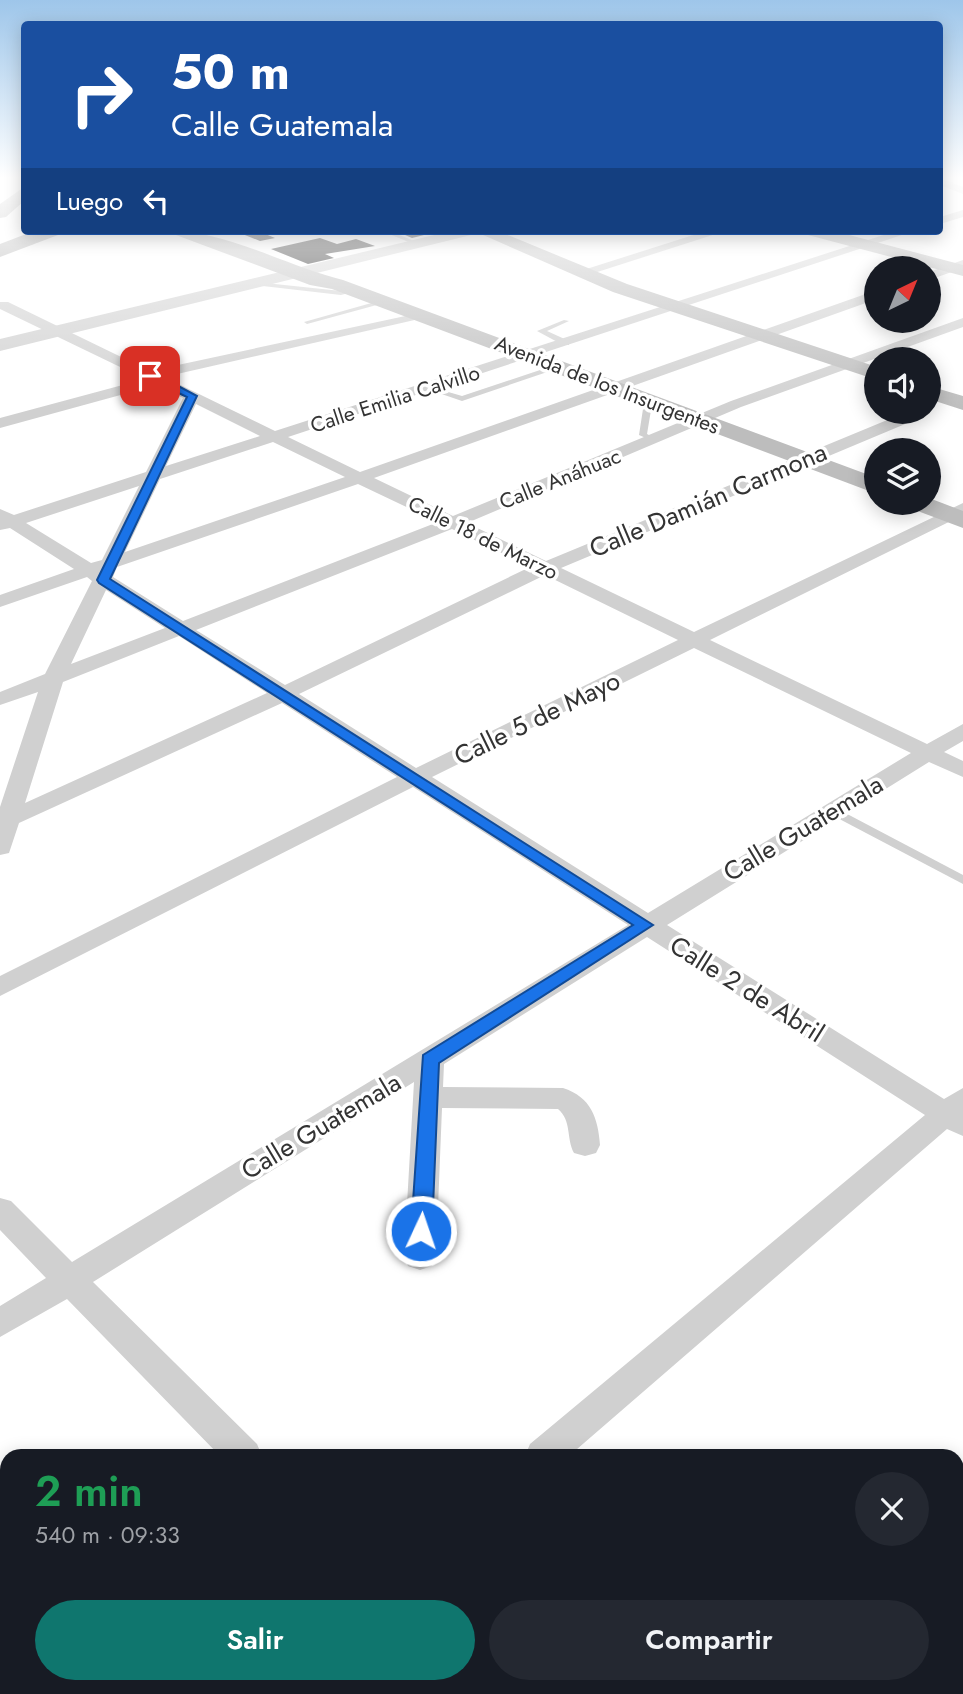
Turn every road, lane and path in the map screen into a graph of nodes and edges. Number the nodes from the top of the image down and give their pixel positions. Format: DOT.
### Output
graph roads {
  1 [pos="253,255"];
  2 [pos="262,255"];
  3 [pos="373,255"];
  4 [pos="542,255"];
  5 [pos="639,255"];
  6 [pos="835,255"];
  7 [pos="907,255"];
  8 [pos="959,268"];
  9 [pos="303,272"];
  10 [pos="583,272"];
  11 [pos="942,273"];
  12 [pos="256,284"];
  13 [pos="344,287"];
  14 [pos="864,299"];
  15 [pos="382,302"];
  16 [pos="3,305"];
  17 [pos="676,307"];
  18 [pos="419,315"];
  19 [pos="566,321"];
  20 [pos="307,322"];
  21 [pos="963,322"];
  22 [pos="58,331"];
  23 [pos="760,335"];
  24 [pos="566,343"];
  25 [pos="0,345"];
  26 [pos="527,355"];
  27 [pos="847,364"];
  28 [pos="558,367"];
  29 [pos="864,370"];
  30 [pos="155,378"];
  31 [pos="428,388"];
  32 [pos="613,388"];
  33 [pos="941,394"];
  34 [pos="192,396"];
  35 [pos="960,399"];
  36 [pos="659,405"];
  37 [pos="941,405"];
  38 [pos="700,420"];
  39 [pos="0,423"];
  40 [pos="892,424"];
  41 [pos="279,437"];
  42 [pos="655,440"];
  43 [pos="805,461"];
  44 [pos="152,477"];
  45 [pos="361,477"];
  46 [pos="864,482"];
  47 [pos="941,509"];
  48 [pos="958,514"];
  49 [pos="4,520"];
  50 [pos="452,523"];
  51 [pos="544,568"];
  52 [pos="101,570"];
  53 [pos="0,601"];
  54 [pos="183,630"];
  55 [pos="697,641"];
  56 [pos="53,679"];
  57 [pos="283,694"];
  58 [pos="0,699"];
  59 [pos="963,731"];
  60 [pos="928,753"];
  61 [pos="963,770"];
  62 [pos="413,778"];
  63 [pos="832,810"];
  64 [pos="4,821"];
  65 [pos="0,848"];
  66 [pos="963,880"];
  67 [pos="645,925"];
  68 [pos="0,987"];
  69 [pos="429,1060"];
  70 [pos="428,1097"];
  71 [pos="957,1113"];
  72 [pos="585,1145"];
  73 [pos="0,1210"];
  74 [pos="420,1257"];
  75 [pos="70,1279"];
  76 [pos="0,1323"];
  77 [pos="237,1449"];
  78 [pos="551,1449"];
  1 -- 9 [label="main road, Avenida de los Insurgentes"];
  2 -- 9 [label="main road, Avenida de los Insurgentes"];
  3 -- 9 [label="street"];
  4 -- 10 [label="main road"];
  5 -- 10 [label="street"];
  6 -- 17 [label="street, Calle Emilia Calvillo"];
  7 -- 8 [label="main road"];
  8 -- 11 [label="street"];
  9 -- 12 [label="street"];
  9 -- 13 [label="main road, Avenida de los Insurgentes"];
  10 -- 17 [label="main road"];
  12 -- 13 [label="lane"];
  12 -- 22 [label="street"];
  13 -- 15 [label="main road, Avenida de los Insurgentes"];
  14 -- 23 [label="street"];
  15 -- 18 [label="main road, Avenida de los Insurgentes"];
  15 -- 20 [label="lane"];
  16 -- 22 [label="street, Calle 18 de Marzo"];
  17 -- 23 [label="main road"];
  17 -- 24 [label="street, Calle Emilia Calvillo"];
  18 -- 26 [label="main road, Avenida de los Insurgentes"];
  18 -- 30 [label="street"];
  19 -- 24 [label="lane"];
  21 -- 27 [label="street, Calle Anáhuac"];
  22 -- 25 [label="street"];
  22 -- 30 [label="street, Calle 18 de Marzo"];
  23 -- 27 [label="main road"];
  23 -- 32 [label="street"];
  24 -- 26 [label="street, Calle Emilia Calvillo"];
  26 -- 28 [label="main road, Avenida de los Insurgentes"];
  26 -- 31 [label="street, Calle Emilia Calvillo"];
  27 -- 29 [label="main road"];
  27 -- 38 [label="street, Calle Anáhuac"];
  28 -- 31 [label="lane"];
  28 -- 32 [label="main road, Avenida de los Insurgentes"];
  30 -- 34 [label="street, Calle 18 de Marzo"];
  30 -- 39 [label="street"];
  31 -- 41 [label="street, Calle Emilia Calvillo"];
  32 -- 36 [label="main road, Avenida de los Insurgentes"];
  32 -- 45 [label="street"];
  33 -- 35 [label="main road"];
  34 -- 41 [label="street, Calle 18 de Marzo"];
  34 -- 44 [label="street"];
  35 -- 37 [label="street"];
  36 -- 38 [label="main road, Avenida de los Insurgentes"];
  36 -- 42 [label="lane"];
  38 -- 42 [label="street, Calle Anáhuac"];
  38 -- 43 [label="main road, Avenida de los Insurgentes"];
  40 -- 43 [label="street, Calle Damián Carmona"];
  41 -- 44 [label="street, Calle Emilia Calvillo"];
  41 -- 45 [label="street, Calle 18 de Marzo"];
  42 -- 50 [label="street, Calle Anáhuac"];
  43 -- 46 [label="main road, Avenida de los Insurgentes"];
  43 -- 51 [label="street, Calle Damián Carmona"];
  44 -- 49 [label="street, Calle Emilia Calvillo"];
  44 -- 52 [label="street"];
  45 -- 50 [label="street, Calle 18 de Marzo"];
  45 -- 52 [label="street"];
  47 -- 48 [label="main road"];
  48 -- 55 [label="street, Calle 5 de Mayo"];
  49 -- 52 [label="street, Calle 2 de Abril"];
  50 -- 51 [label="street, Calle 18 de Marzo"];
  50 -- 54 [label="street, Calle Anáhuac"];
  51 -- 55 [label="street, Calle 18 de Marzo"];
  51 -- 57 [label="street, Calle Damián Carmona"];
  52 -- 53 [label="street"];
  52 -- 54 [label="street, Calle 2 de Abril"];
  52 -- 56 [label="street"];
  54 -- 56 [label="street, Calle Anáhuac"];
  54 -- 57 [label="street, Calle 2 de Abril"];
  55 -- 60 [label="street, Calle 18 de Marzo"];
  55 -- 62 [label="street, Calle 5 de Mayo"];
  56 -- 58 [label="street, Calle Anáhuac"];
  56 -- 64 [label="street"];
  57 -- 62 [label="street, Calle 2 de Abril"];
  57 -- 64 [label="street, Calle Damián Carmona"];
  59 -- 60 [label="street, Calle Guatemala"];
  60 -- 61 [label="street, Calle 18 de Marzo"];
  60 -- 63 [label="street, Calle Guatemala"];
  62 -- 67 [label="street, Calle 2 de Abril"];
  62 -- 68 [label="street, Calle 5 de Mayo"];
  63 -- 66 [label="lane"];
  63 -- 67 [label="street, Calle Guatemala"];
  64 -- 65 [label="street"];
  67 -- 69 [label="street, Calle Guatemala"];
  67 -- 71 [label="street, Calle 2 de Abril"];
  69 -- 70 [label="street"];
  69 -- 75 [label="street, Calle Guatemala"];
  70 -- 72 [label="street"];
  70 -- 74 [label="street"];
  71 -- 78 [label="street"];
  73 -- 75 [label="street"];
  75 -- 76 [label="street, Calle Guatemala"];
  75 -- 77 [label="street"];
}
